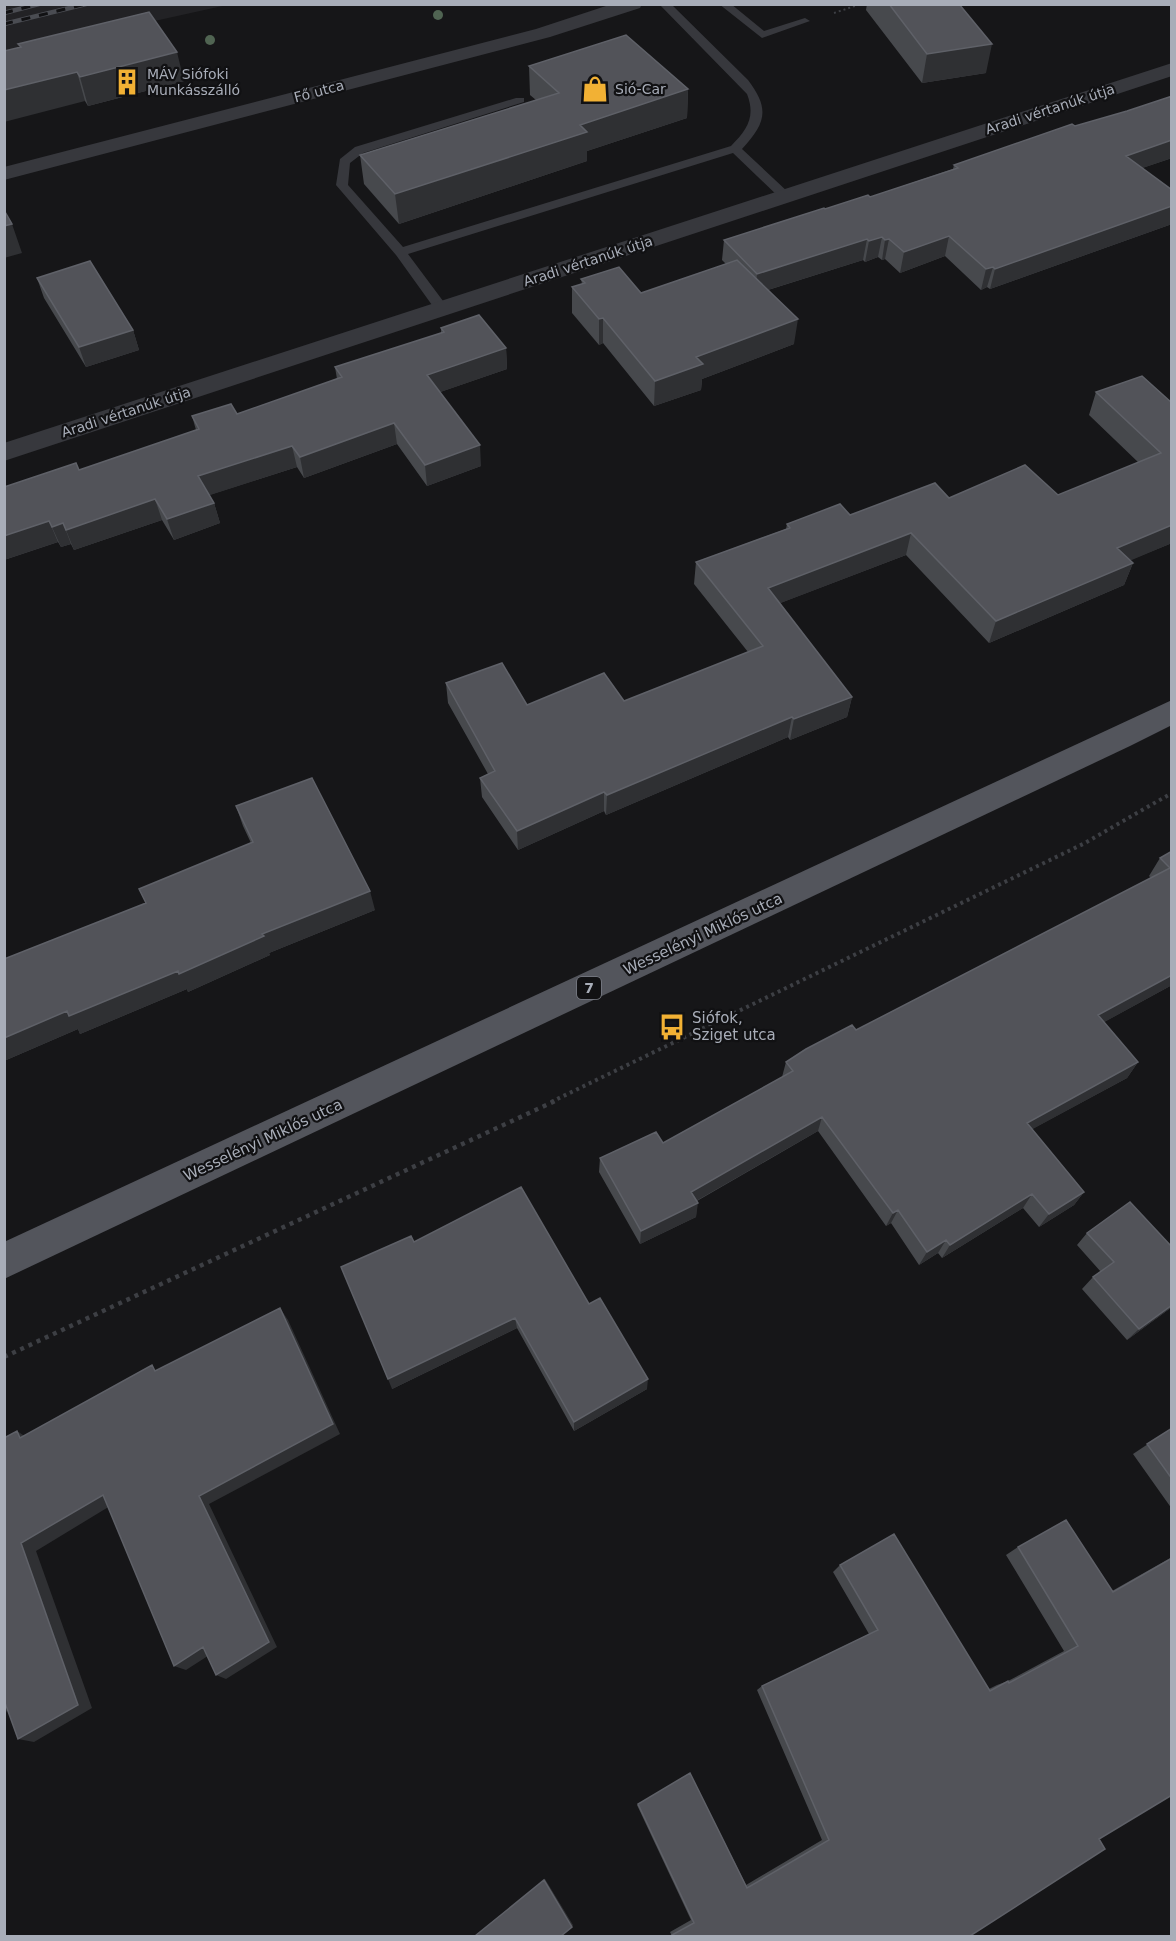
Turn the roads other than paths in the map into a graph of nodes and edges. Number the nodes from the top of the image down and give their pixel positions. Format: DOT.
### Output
graph roads {
  1 [pos="633,4"];
  2 [pos="664,4"];
  3 [pos="724,4"];
  4 [pos="804,21"];
  5 [pos="1172,69"];
  6 [pos="520,99"];
  7 [pos="735,148"];
  8 [pos="4,174"];
  9 [pos="786,196"];
  10 [pos="400,252"];
  11 [pos="442,309"];
  12 [pos="4,452"];
  13 [pos="1172,711"];
  14 [pos="4,1261"];
  1 -- 8 [label="street, Fő utca"];
  2 -- 7 [label="lane"];
  3 -- 4 [label="lane"];
  5 -- 9 [label="street, Aradi vértanúk útja"];
  6 -- 10 [label="lane"];
  7 -- 9 [label="lane"];
  7 -- 10 [label="lane"];
  9 -- 11 [label="street, Aradi vértanúk útja"];
  10 -- 11 [label="lane"];
  11 -- 12 [label="street, Aradi vértanúk útja"];
  13 -- 14 [label="main road, Wesselényi Miklós utca / 7"];
}
